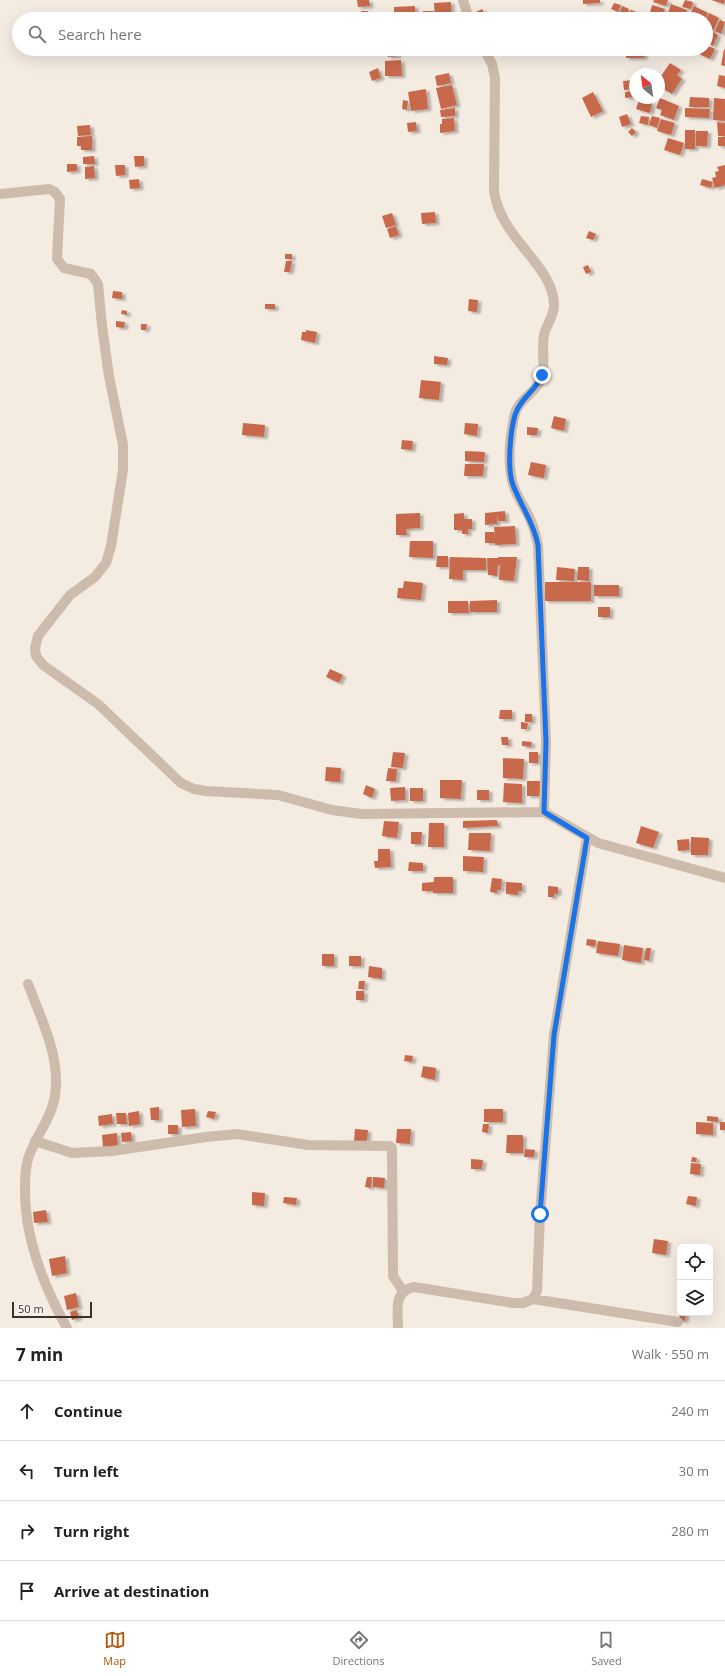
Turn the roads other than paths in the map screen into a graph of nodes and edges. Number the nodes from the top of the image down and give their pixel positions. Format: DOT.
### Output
graph roads {
  1 [pos="463,0"];
  2 [pos="467,12"];
  3 [pos="488,56"];
  4 [pos="0,194"];
  5 [pos="544,812"];
  6 [pos="587,838"];
  7 [pos="725,878"];
  8 [pos="28,984"];
  9 [pos="35,1141"];
  10 [pos="403,1291"];
  11 [pos="533,1299"];
  12 [pos="678,1322"];
  13 [pos="67,1328"];
  14 [pos="398,1328"];
  1 -- 2 [label="street"];
  3 -- 5 [label="street"];
  4 -- 5 [label="street"];
  5 -- 6 [label="street"];
  6 -- 7 [label="street"];
  6 -- 11 [label="street"];
  8 -- 9 [label="street"];
  9 -- 10 [label="street"];
  9 -- 13 [label="street"];
  10 -- 11 [label="street"];
  10 -- 14 [label="street"];
  11 -- 12 [label="street"];
}
